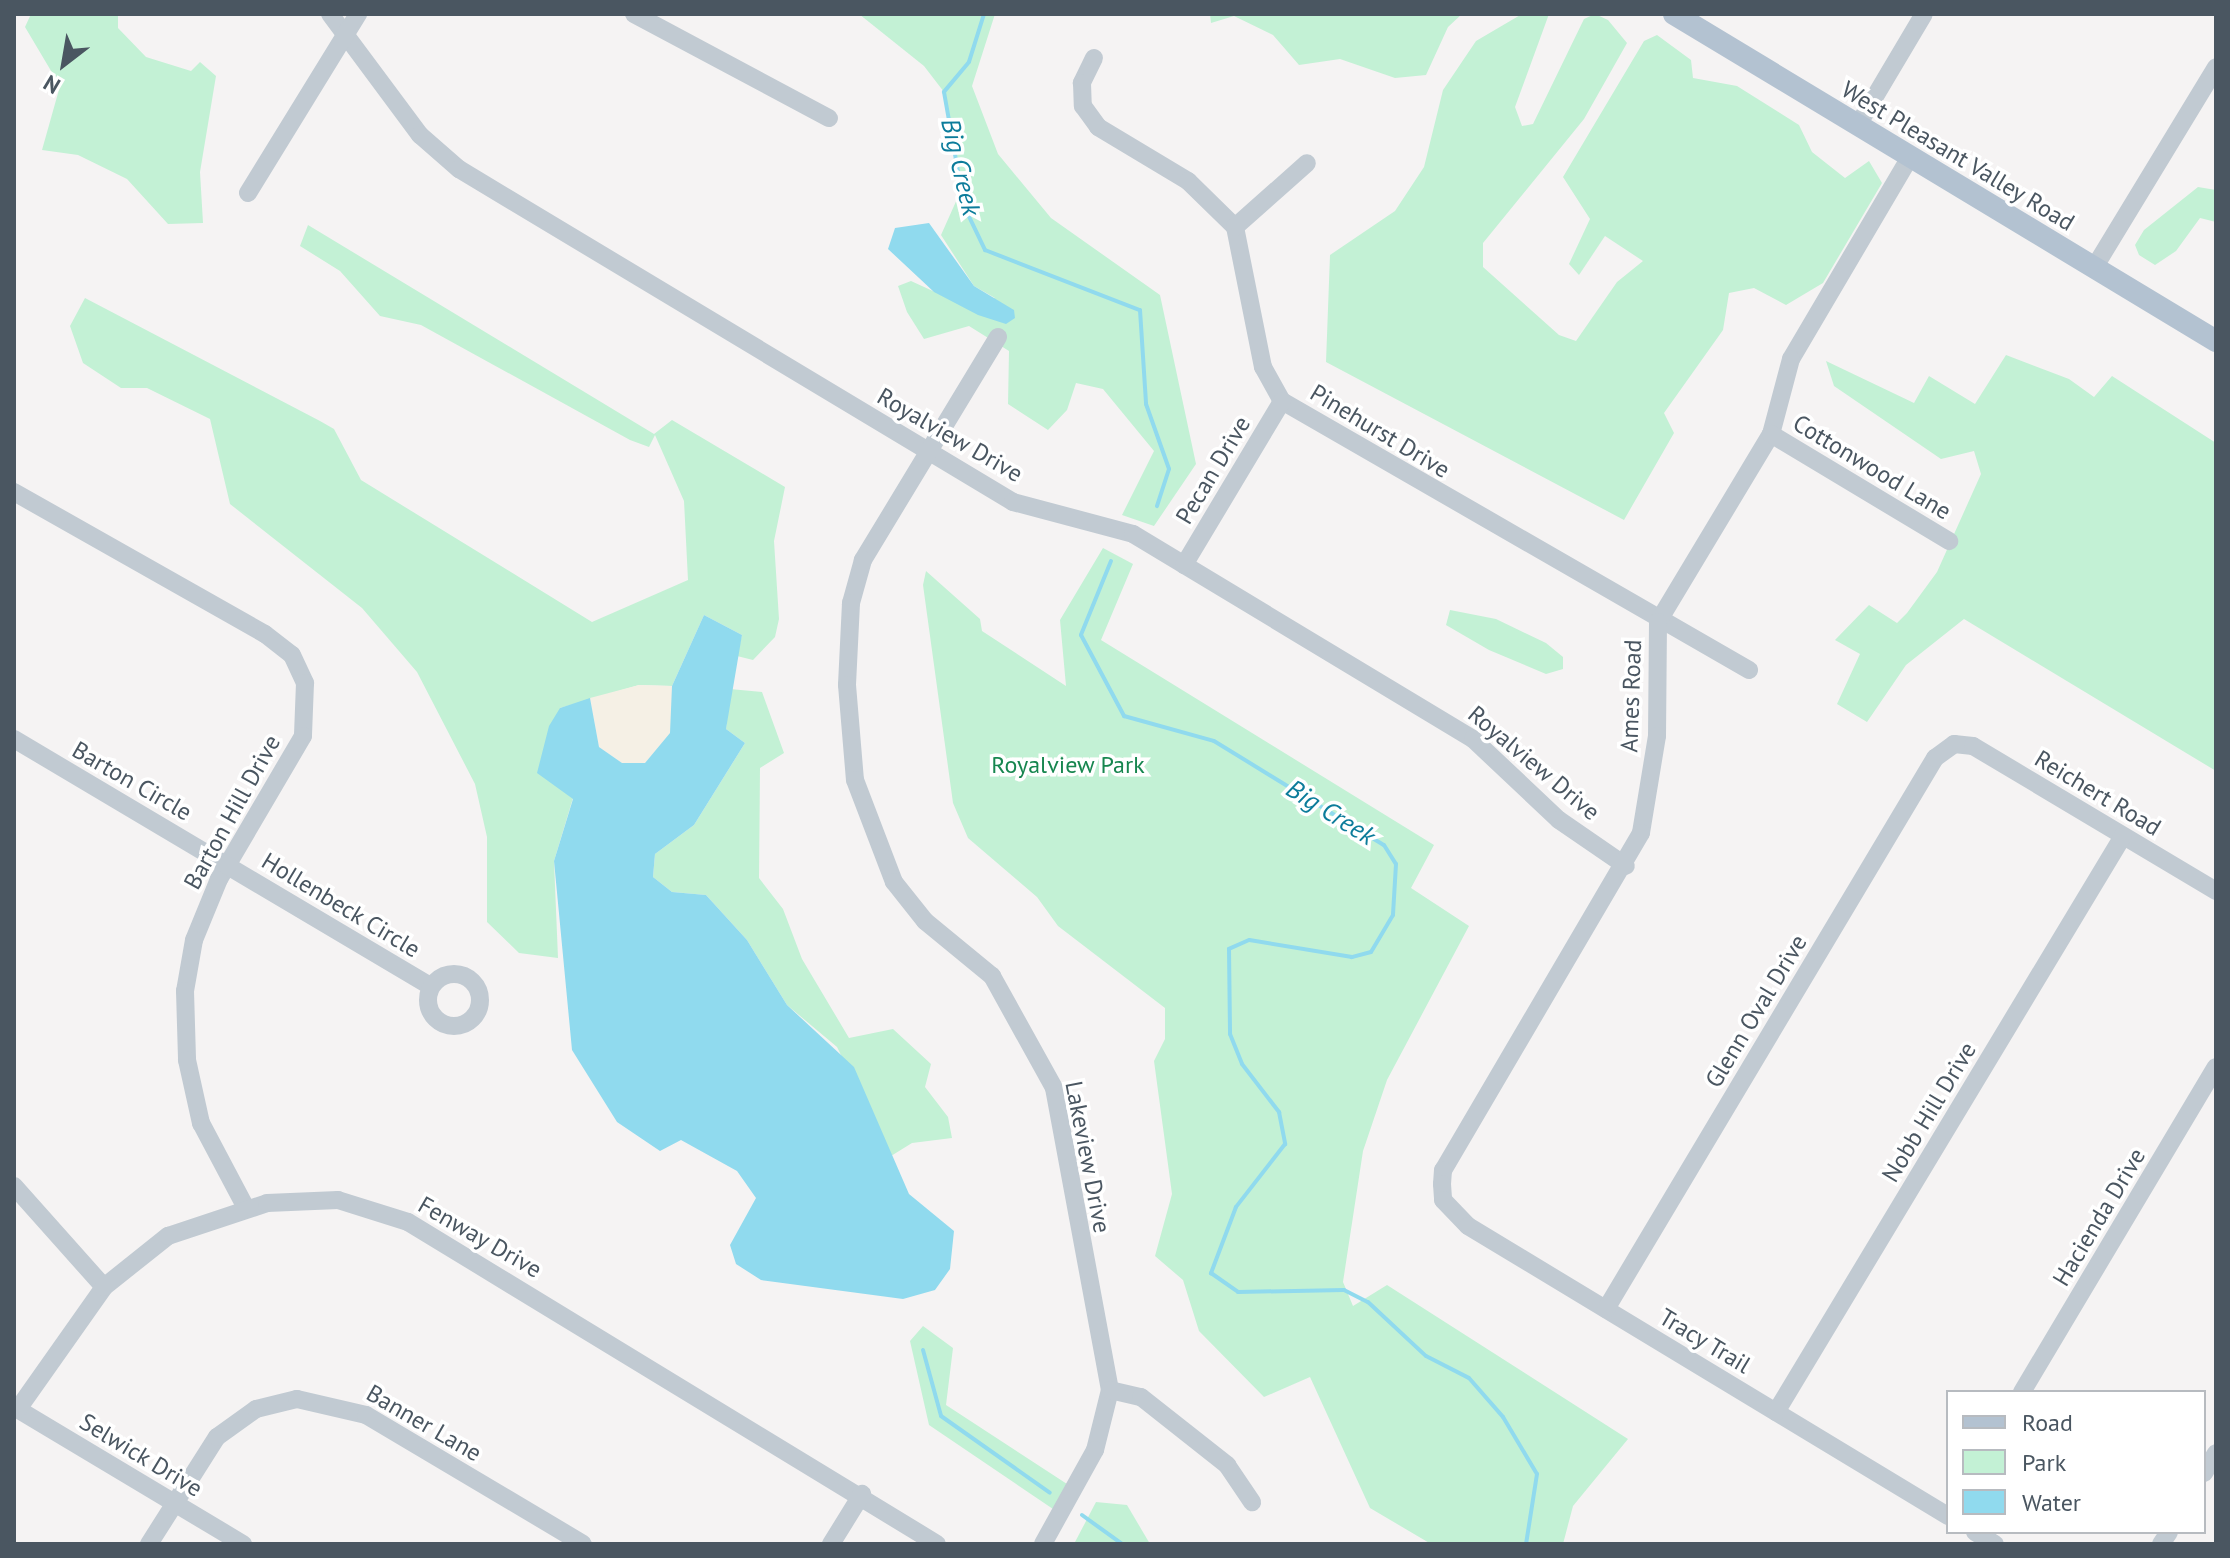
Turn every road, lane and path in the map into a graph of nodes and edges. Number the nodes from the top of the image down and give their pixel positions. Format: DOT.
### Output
graph roads {
  1 [pos="330,14"];
  2 [pos="358,14"];
  3 [pos="634,14"];
  4 [pos="1674,14"];
  5 [pos="1924,14"];
  6 [pos="345,36"];
  7 [pos="1094,58"];
  8 [pos="2216,67"];
  9 [pos="829,118"];
  10 [pos="1858,125"];
  11 [pos="1910,157"];
  12 [pos="1307,163"];
  13 [pos="248,193"];
  14 [pos="1235,227"];
  15 [pos="2094,268"];
  16 [pos="998,337"];
  17 [pos="2216,341"];
  18 [pos="1282,401"];
  19 [pos="1771,434"];
  20 [pos="928,451"];
  21 [pos="14,492"];
  22 [pos="1949,541"];
  23 [pos="1184,565"];
  24 [pos="1658,622"];
  25 [pos="1749,670"];
  26 [pos="14,739"];
  27 [pos="1954,744"];
  28 [pos="2123,836"];
  29 [pos="227,864"];
  30 [pos="1626,866"];
  31 [pos="2216,891"];
  32 [pos="431,987"];
  33 [pos="2216,1067"];
  34 [pos="14,1186"];
  35 [pos="1443,1200"];
  36 [pos="246,1208"];
  37 [pos="104,1287"];
  38 [pos="1606,1309"];
  39 [pos="1110,1390"];
  40 [pos="2023,1390"];
  41 [pos="16,1408"];
  42 [pos="1776,1412"];
  43 [pos="862,1494"];
  44 [pos="1252,1502"];
  45 [pos="174,1503"];
  46 [pos="1946,1515"];
  47 [pos="149,1544"];
  48 [pos="243,1544"];
  49 [pos="583,1544"];
  50 [pos="831,1544"];
  51 [pos="937,1544"];
  52 [pos="1043,1544"];
  1 -- 6 [label="street, Royalview Drive"];
  2 -- 6 [label="street"];
  3 -- 9 [label="street"];
  4 -- 10 [label="main road, West Pleasant Valley Road"];
  5 -- 10 [label="street"];
  6 -- 13 [label="street"];
  6 -- 20 [label="street, Royalview Drive"];
  7 -- 14 [label="street"];
  8 -- 15 [label="street"];
  10 -- 11 [label="main road, West Pleasant Valley Road"];
  11 -- 15 [label="main road, West Pleasant Valley Road"];
  11 -- 19 [label="street, Ames Road"];
  12 -- 14 [label="street"];
  14 -- 18 [label="street, Pinehurst Drive"];
  15 -- 17 [label="main road, West Pleasant Valley Road"];
  16 -- 20 [label="street, Lakeview Drive"];
  18 -- 23 [label="street, Pecan Drive"];
  18 -- 24 [label="street, Pinehurst Drive"];
  19 -- 22 [label="street, Cottonwood Lane"];
  19 -- 24 [label="street, Ames Road"];
  20 -- 23 [label="street, Royalview Drive"];
  20 -- 39 [label="street, Lakeview Drive"];
  21 -- 29 [label="street, Barton Hill Drive"];
  23 -- 30 [label="street, Royalview Drive"];
  24 -- 25 [label="street, Pinehurst Drive"];
  24 -- 30 [label="street, Ames Road"];
  26 -- 29 [label="street, Barton Circle"];
  27 -- 28 [label="street, Reichert Road"];
  27 -- 38 [label="street, Glenn Oval Drive"];
  28 -- 31 [label="street, Reichert Road"];
  28 -- 42 [label="street, Nobb Hill Drive"];
  29 -- 32 [label="street, Hollenbeck Circle"];
  29 -- 36 [label="street, Barton Hill Drive"];
  30 -- 35 [label="street, Ames Road"];
  33 -- 40 [label="street, Hacienda Drive"];
  34 -- 37 [label="street"];
  35 -- 38 [label="street, Tracy Trail"];
  36 -- 37 [label="street, Fenway Drive"];
  36 -- 43 [label="street, Fenway Drive"];
  37 -- 41 [label="street, Fenway Drive"];
  38 -- 42 [label="street, Tracy Trail"];
  39 -- 44 [label="street"];
  39 -- 52 [label="street, Lakeview Drive"];
  41 -- 45 [label="street, Selwick Drive"];
  42 -- 46 [label="street, Tracy Trail"];
  43 -- 50 [label="street"];
  43 -- 51 [label="street, Fenway Drive"];
  45 -- 47 [label="street, Banner Lane"];
  45 -- 48 [label="street, Selwick Drive"];
  45 -- 49 [label="street, Banner Lane"];
}
